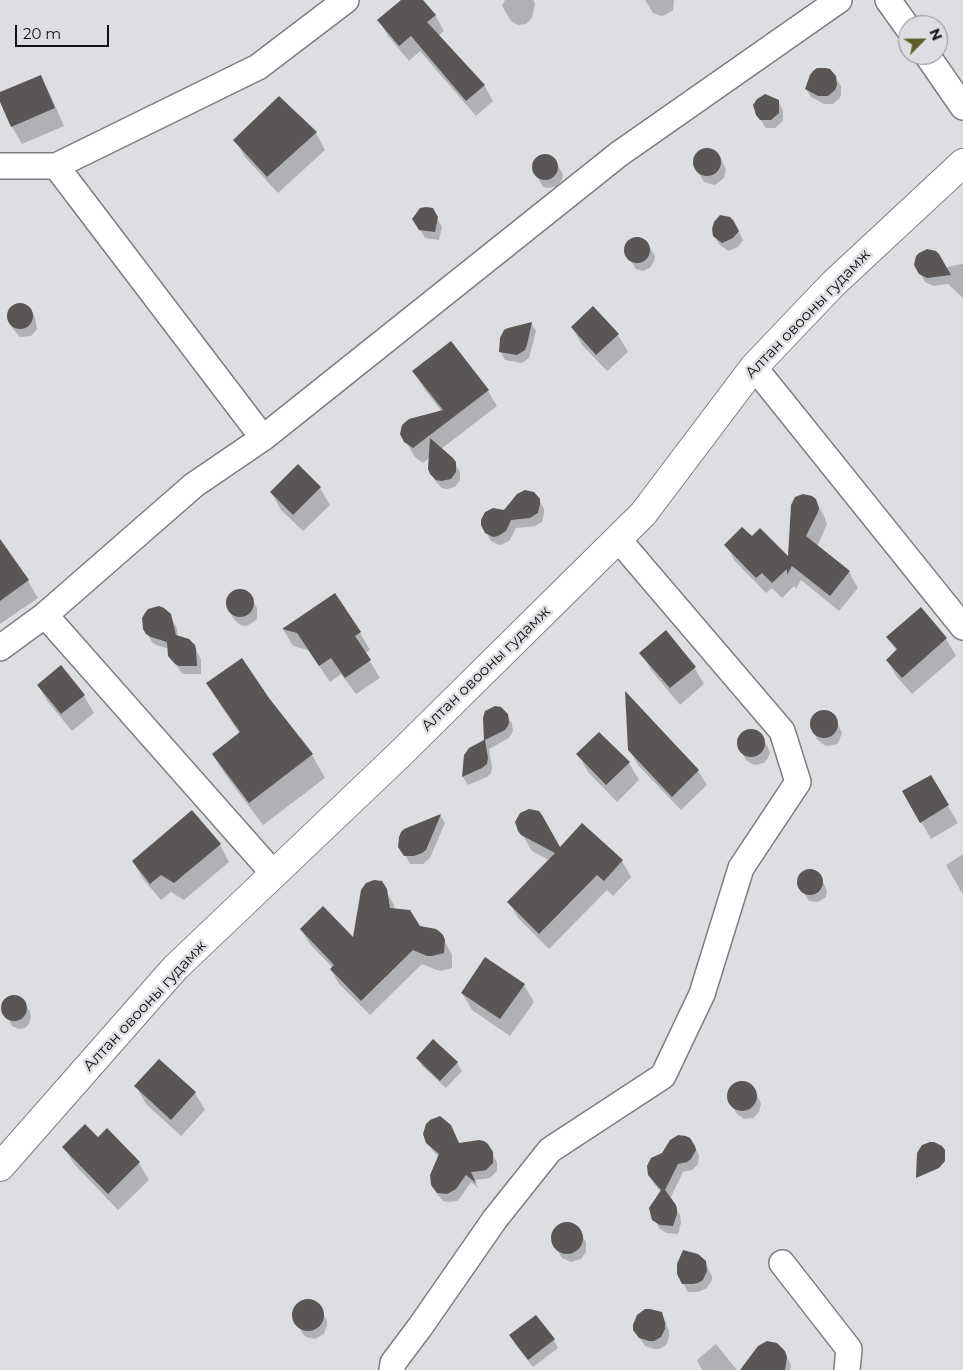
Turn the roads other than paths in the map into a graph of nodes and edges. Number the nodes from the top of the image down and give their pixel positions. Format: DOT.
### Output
graph roads {
  1 [pos="346,0"];
  2 [pos="839,0"];
  3 [pos="888,0"];
  4 [pos="899,15"];
  5 [pos="934,65"];
  6 [pos="963,107"];
  7 [pos="963,163"];
  8 [pos="0,166"];
  9 [pos="56,166"];
  10 [pos="754,367"];
  11 [pos="263,438"];
  12 [pos="618,539"];
  13 [pos="45,615"];
  14 [pos="963,627"];
  15 [pos="0,648"];
  16 [pos="274,874"];
  17 [pos="0,1167"];
  18 [pos="782,1263"];
  19 [pos="392,1370"];
  20 [pos="847,1370"];
  1 -- 9 [label="street"];
  2 -- 11 [label="street"];
  3 -- 4 [label="street"];
  5 -- 6 [label="street"];
  7 -- 10 [label="main road, Алтан овооны гудамж"];
  8 -- 9 [label="street"];
  9 -- 11 [label="street"];
  10 -- 12 [label="main road, Алтан овооны гудамж"];
  10 -- 14 [label="street"];
  11 -- 13 [label="street"];
  12 -- 16 [label="main road, Алтан овооны гудамж"];
  12 -- 19 [label="street"];
  13 -- 15 [label="street"];
  13 -- 16 [label="street"];
  16 -- 17 [label="main road, Алтан овооны гудамж"];
  18 -- 20 [label="street"];
}
